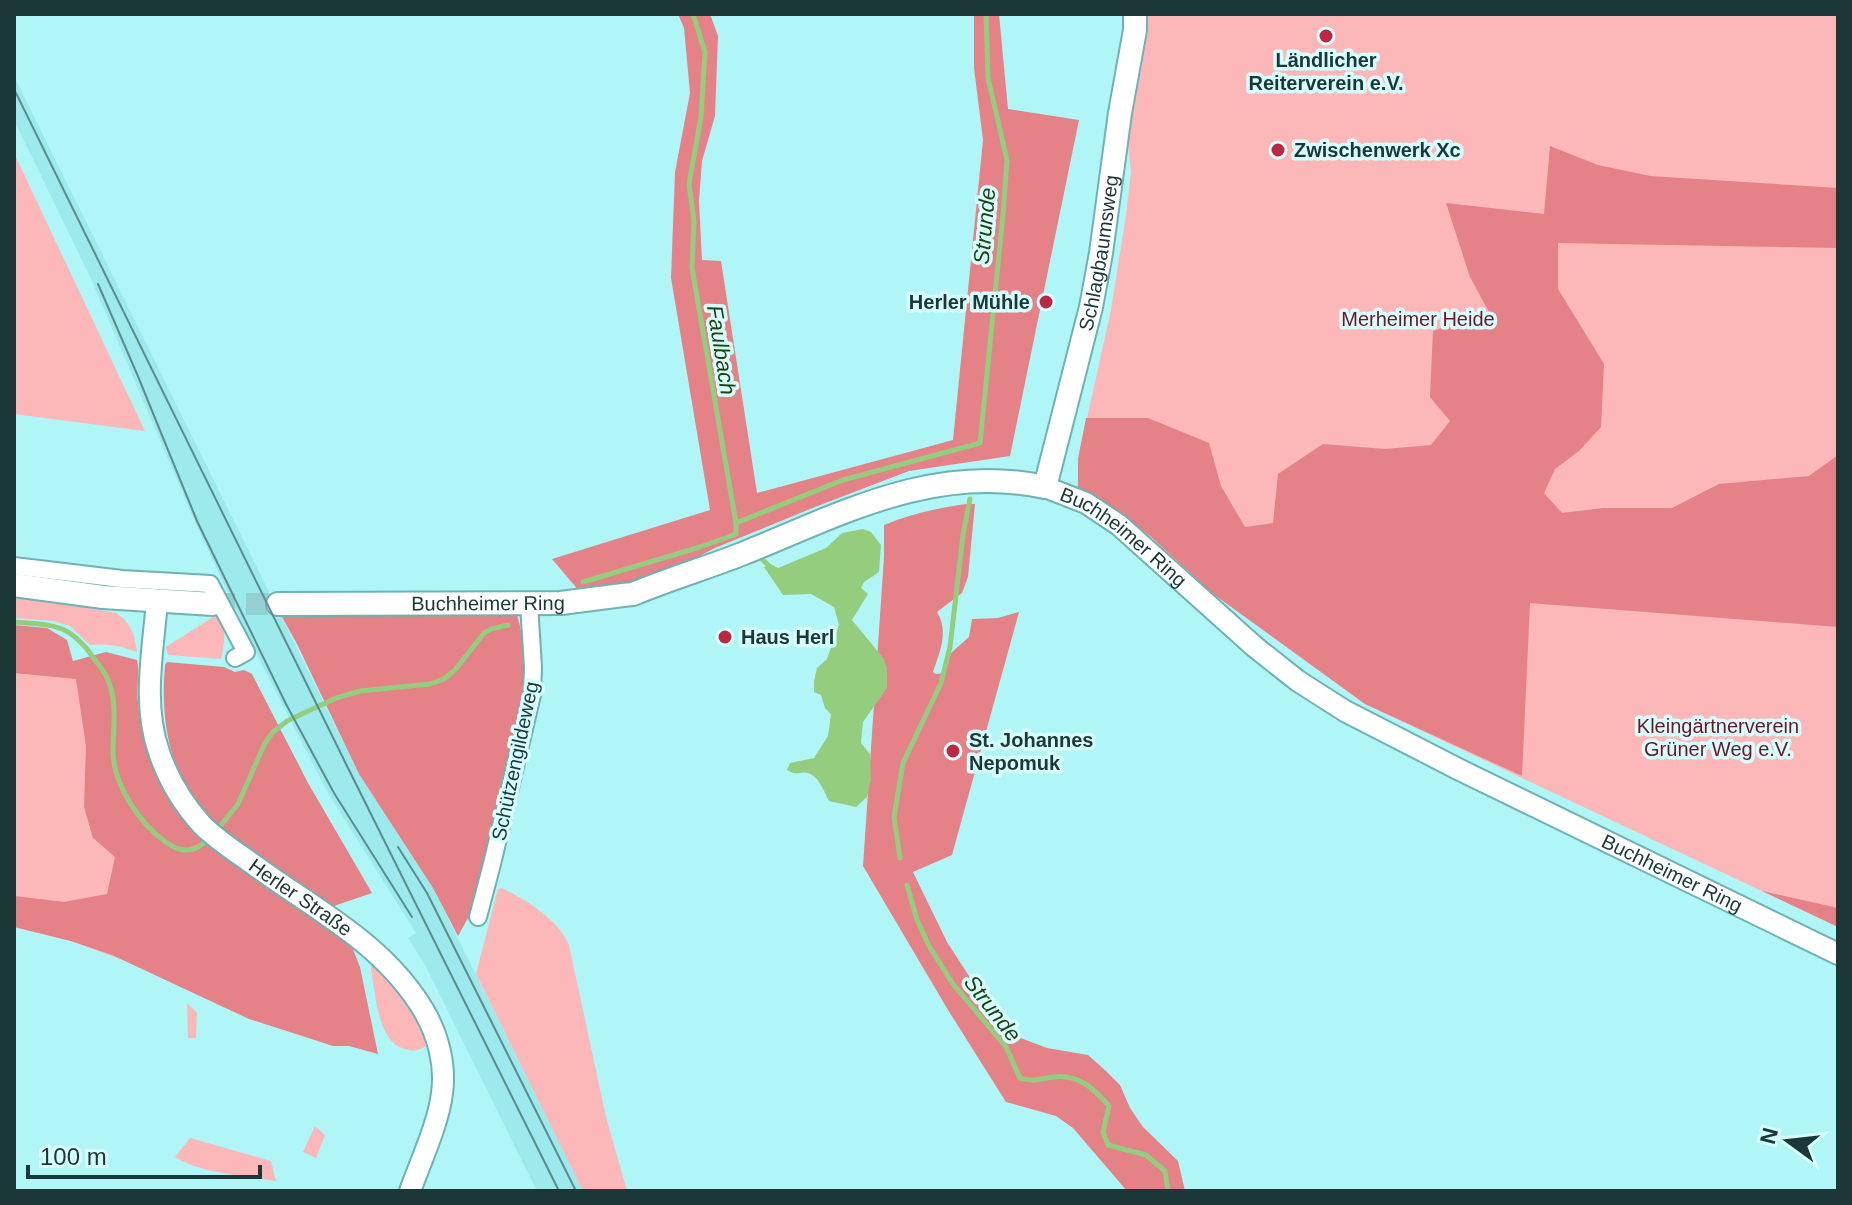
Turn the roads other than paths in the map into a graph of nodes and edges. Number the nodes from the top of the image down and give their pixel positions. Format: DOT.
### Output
graph roads {
  1 [pos="1135,14"];
  2 [pos="1045,487"];
  3 [pos="14,566"];
  4 [pos="14,585"];
  5 [pos="157,601"];
  6 [pos="213,604"];
  7 [pos="278,604"];
  8 [pos="529,604"];
  9 [pos="235,658"];
  10 [pos="478,917"];
  11 [pos="1838,954"];
  12 [pos="410,1191"];
  1 -- 2 [label="main road, Schlagbaumsweg"];
  2 -- 8 [label="main road, Buchheimer Ring"];
  2 -- 11 [label="street, Buchheimer Ring"];
  3 -- 9 [label="street"];
  4 -- 5 [label="main road"];
  5 -- 6 [label="main road"];
  5 -- 12 [label="street, Herler Straße"];
  7 -- 8 [label="main road, Buchheimer Ring"];
  8 -- 10 [label="street, Schützengildeweg"];
}
